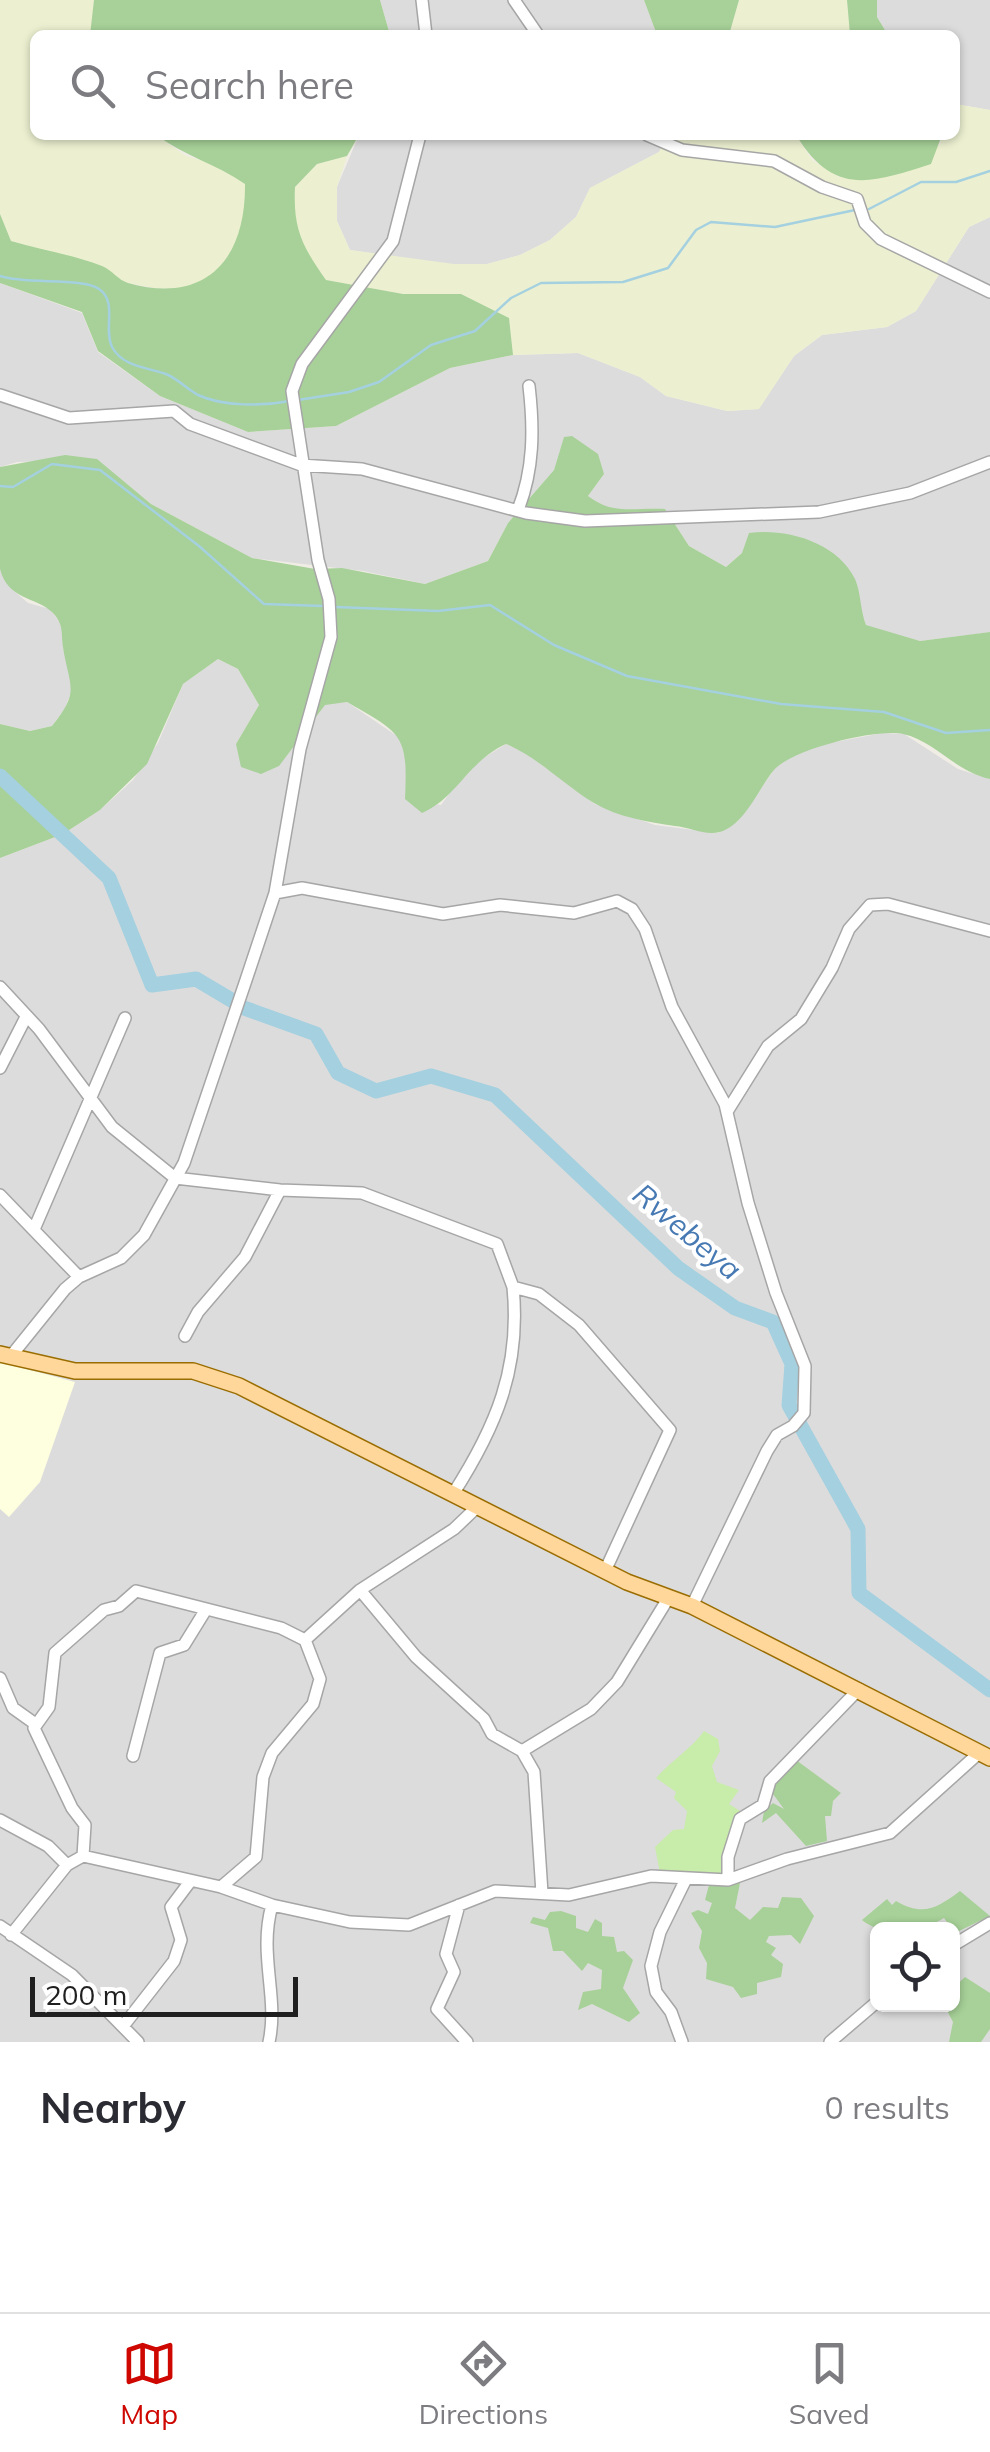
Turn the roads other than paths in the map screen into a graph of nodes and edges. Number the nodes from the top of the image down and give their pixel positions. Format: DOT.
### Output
graph roads {
  1 [pos="422,0"];
  2 [pos="514,0"];
  3 [pos="425,30"];
  4 [pos="535,30"];
  5 [pos="419,140"];
  6 [pos="658,140"];
  7 [pos="990,292"];
  8 [pos="529,386"];
  9 [pos="0,395"];
  10 [pos="990,462"];
  11 [pos="301,464"];
  12 [pos="518,510"];
  13 [pos="275,894"];
  14 [pos="990,932"];
  15 [pos="0,987"];
  16 [pos="26,1017"];
  17 [pos="125,1018"];
  18 [pos="0,1068"];
  19 [pos="92,1099"];
  20 [pos="728,1110"];
  21 [pos="175,1178"];
  22 [pos="280,1190"];
  23 [pos="0,1195"];
  24 [pos="36,1227"];
  25 [pos="79,1277"];
  26 [pos="514,1286"];
  27 [pos="186,1336"];
  28 [pos="6,1355"];
  29 [pos="453,1494"];
  30 [pos="477,1507"];
  31 [pos="605,1571"];
  32 [pos="360,1590"];
  33 [pos="668,1597"];
  34 [pos="692,1606"];
  35 [pos="205,1611"];
  36 [pos="305,1640"];
  37 [pos="1,1681"];
  38 [pos="859,1689"];
  39 [pos="34,1723"];
  40 [pos="522,1750"];
  41 [pos="985,1755"];
  42 [pos="133,1756"];
  43 [pos="0,1820"];
  44 [pos="83,1856"];
  45 [pos="67,1865"];
  46 [pos="686,1879"];
  47 [pos="728,1880"];
  48 [pos="189,1883"];
  49 [pos="221,1887"];
  50 [pos="542,1894"];
  51 [pos="272,1905"];
  52 [pos="459,1905"];
  53 [pos="990,1923"];
  54 [pos="5,1931"];
  55 [pos="960,1941"];
  56 [pos="870,2008"];
  57 [pos="124,2026"];
  58 [pos="138,2042"];
  59 [pos="269,2042"];
  60 [pos="466,2042"];
  61 [pos="682,2042"];
  62 [pos="830,2042"];
  1 -- 3 [label="street"];
  2 -- 4 [label="street"];
  5 -- 11 [label="street"];
  6 -- 7 [label="street"];
  8 -- 12 [label="street"];
  9 -- 11 [label="street"];
  10 -- 12 [label="street"];
  11 -- 12 [label="street"];
  11 -- 13 [label="street"];
  13 -- 20 [label="street"];
  13 -- 21 [label="street"];
  14 -- 20 [label="street"];
  15 -- 16 [label="street"];
  16 -- 18 [label="street"];
  16 -- 19 [label="street"];
  17 -- 19 [label="street"];
  19 -- 21 [label="street"];
  19 -- 24 [label="street"];
  20 -- 34 [label="street"];
  21 -- 22 [label="street"];
  21 -- 25 [label="street"];
  22 -- 26 [label="street"];
  22 -- 27 [label="street"];
  23 -- 24 [label="street"];
  24 -- 25 [label="street"];
  25 -- 28 [label="street"];
  26 -- 29 [label="street"];
  26 -- 31 [label="street"];
  28 -- 29 [label="main road"];
  29 -- 30 [label="main road"];
  30 -- 31 [label="main road"];
  30 -- 32 [label="street"];
  31 -- 33 [label="main road"];
  32 -- 36 [label="street"];
  32 -- 40 [label="street"];
  33 -- 34 [label="main road"];
  33 -- 40 [label="street"];
  34 -- 38 [label="main road"];
  35 -- 36 [label="street"];
  35 -- 39 [label="street"];
  35 -- 42 [label="street"];
  36 -- 49 [label="street"];
  37 -- 39 [label="street"];
  38 -- 41 [label="main road"];
  38 -- 47 [label="street"];
  39 -- 44 [label="street"];
  40 -- 50 [label="street"];
  41 -- 47 [label="street"];
  43 -- 45 [label="street"];
  44 -- 45 [label="street"];
  44 -- 48 [label="street"];
  45 -- 54 [label="street"];
  46 -- 47 [label="street"];
  46 -- 50 [label="street"];
  46 -- 61 [label="street"];
  48 -- 49 [label="street"];
  48 -- 57 [label="street"];
  49 -- 51 [label="street"];
  50 -- 52 [label="street"];
  51 -- 52 [label="street"];
  51 -- 59 [label="street"];
  52 -- 60 [label="street"];
  53 -- 55 [label="street"];
  54 -- 57 [label="street"];
  56 -- 62 [label="street"];
  57 -- 58 [label="street"];
}
